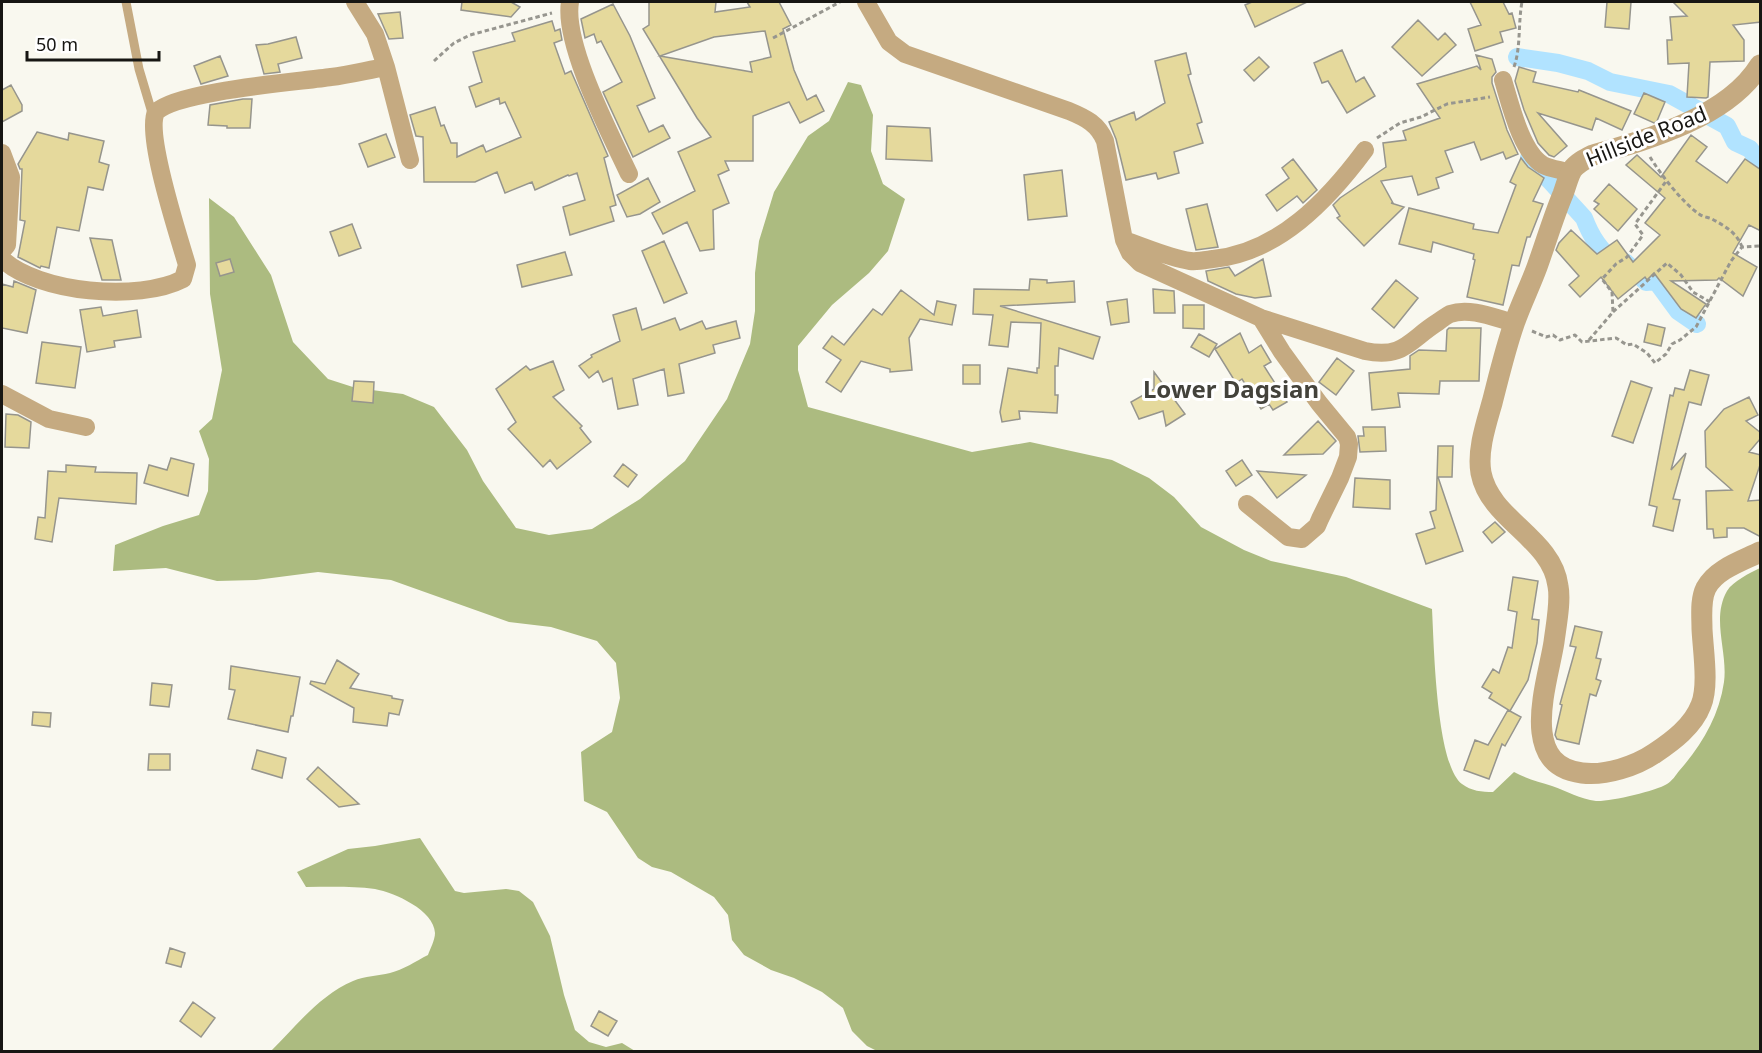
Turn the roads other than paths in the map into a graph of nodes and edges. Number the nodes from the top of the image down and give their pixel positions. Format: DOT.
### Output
graph roads {
  1 [pos="126,2"];
  2 [pos="355,2"];
  3 [pos="866,2"];
  4 [pos="569,5"];
  5 [pos="1761,65"];
  6 [pos="386,67"];
  7 [pos="1504,84"];
  8 [pos="153,117"];
  9 [pos="1365,150"];
  10 [pos="2,153"];
  11 [pos="410,160"];
  12 [pos="1570,173"];
  13 [pos="629,174"];
  14 [pos="1124,240"];
  15 [pos="2,251"];
  16 [pos="2,259"];
  17 [pos="1261,318"];
  18 [pos="1514,323"];
  19 [pos="2,394"];
  20 [pos="86,427"];
  21 [pos="1247,504"];
  22 [pos="1761,552"];
  1 -- 8 [label="lane"];
  2 -- 6 [label="street"];
  3 -- 14 [label="street"];
  4 -- 13 [label="street"];
  5 -- 12 [label="street, Hillside Road"];
  6 -- 8 [label="street"];
  6 -- 11 [label="street"];
  7 -- 12 [label="street"];
  8 -- 16 [label="street"];
  9 -- 14 [label="street"];
  10 -- 15 [label="street"];
  12 -- 18 [label="street, Hillside Road"];
  14 -- 17 [label="street"];
  17 -- 18 [label="street"];
  17 -- 21 [label="street"];
  18 -- 22 [label="street, Hillside Road"];
  19 -- 20 [label="street"];
}
